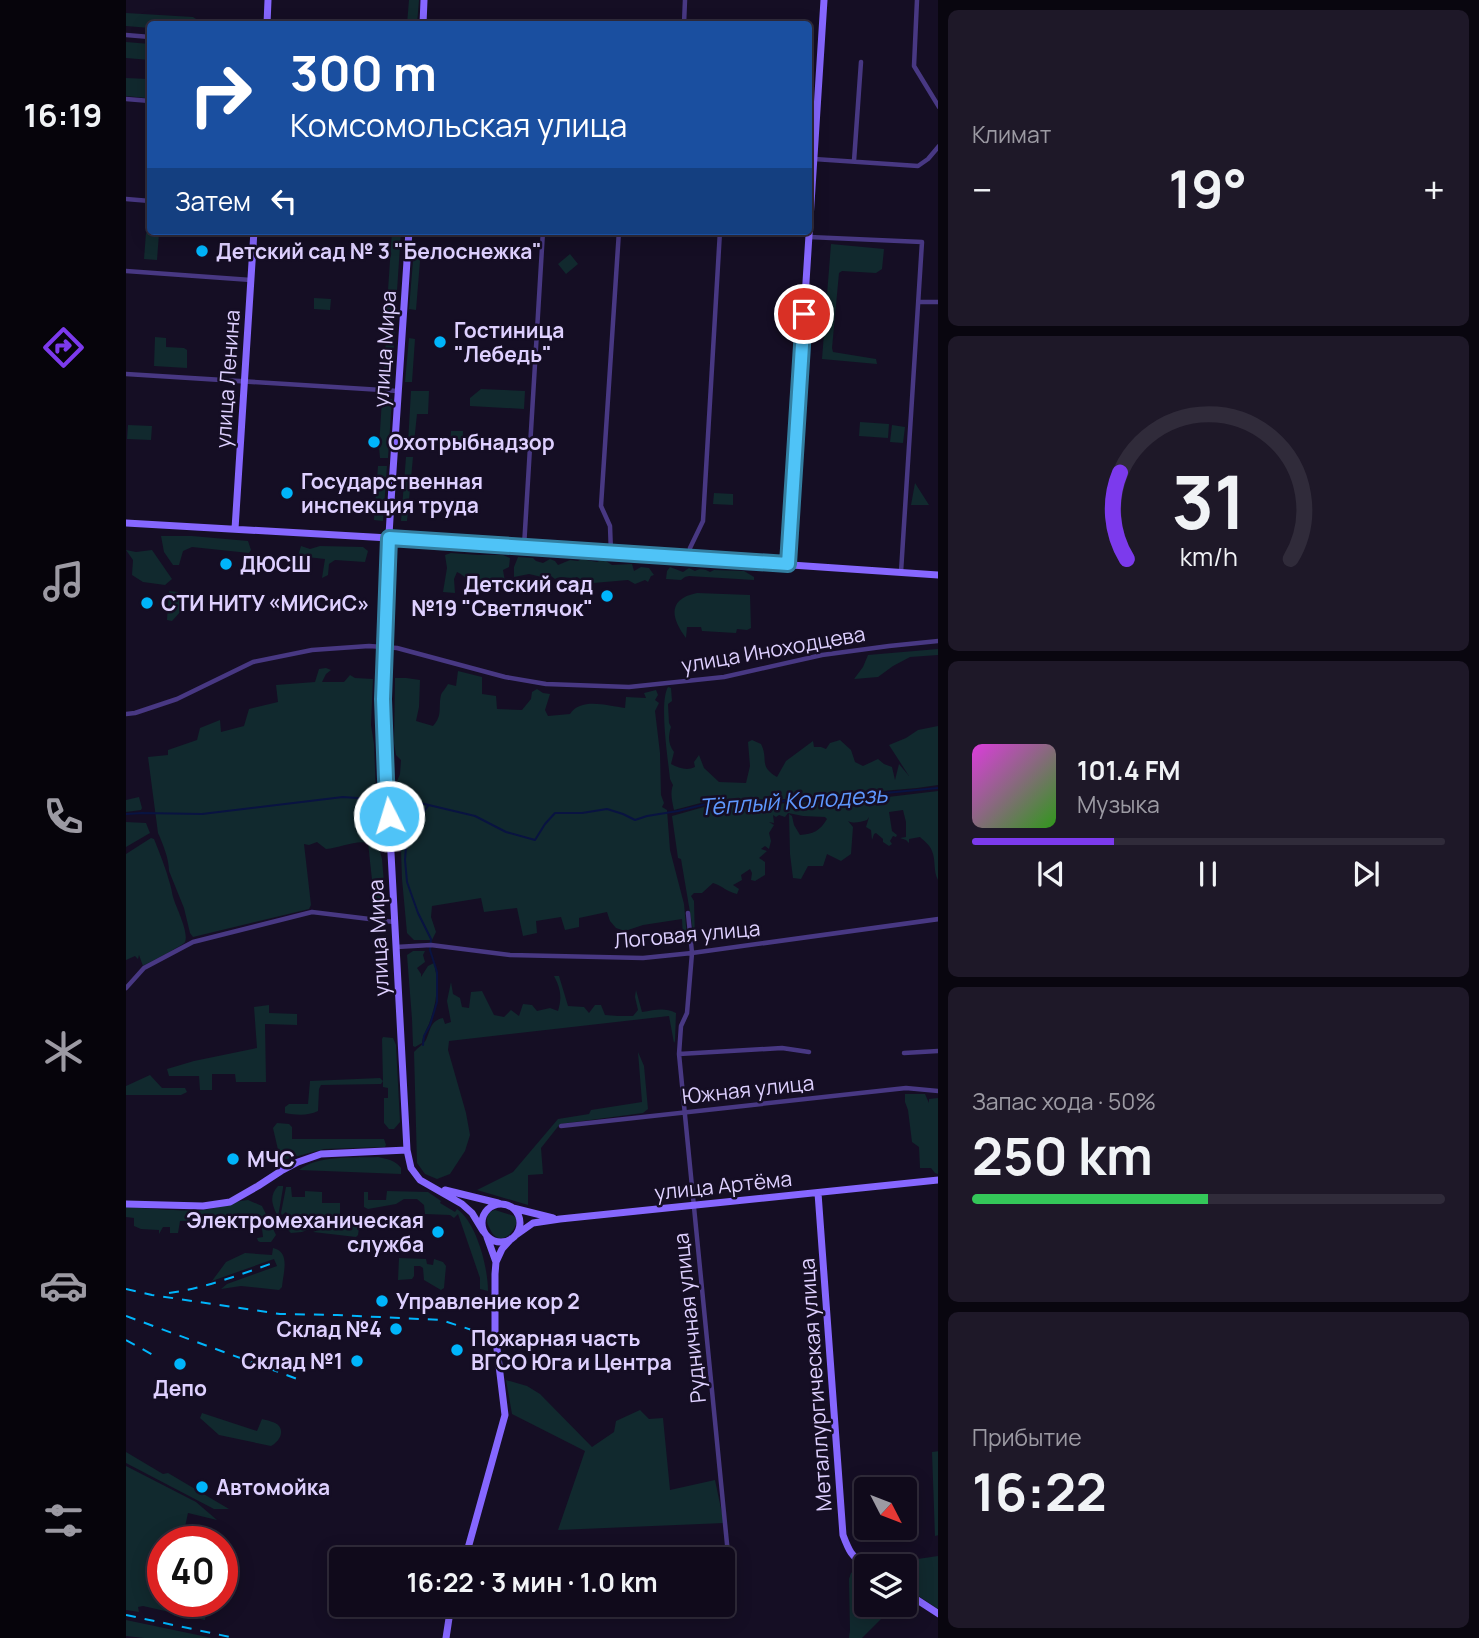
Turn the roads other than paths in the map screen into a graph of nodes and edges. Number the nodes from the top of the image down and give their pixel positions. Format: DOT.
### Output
graph roads {
  1 [pos="268,0"];
  2 [pos="424,0"];
  3 [pos="685,0"];
  4 [pos="824,0"];
  5 [pos="917,0"];
  6 [pos="267,21"];
  7 [pos="423,21"];
  8 [pos="684,21"];
  9 [pos="126,35"];
  10 [pos="147,37"];
  11 [pos="861,62"];
  12 [pos="126,99"];
  13 [pos="147,101"];
  14 [pos="938,107"];
  15 [pos="938,146"];
  16 [pos="814,159"];
  17 [pos="854,161"];
  18 [pos="812,186"];
  19 [pos="126,199"];
  20 [pos="147,201"];
  21 [pos="254,235"];
  22 [pos="409,235"];
  23 [pos="543,235"];
  24 [pos="619,235"];
  25 [pos="720,235"];
  26 [pos="809,237"];
  27 [pos="126,271"];
  28 [pos="251,280"];
  29 [pos="919,302"];
  30 [pos="938,302"];
  31 [pos="126,374"];
  32 [pos="244,381"];
  33 [pos="399,391"];
  34 [pos="126,523"];
  35 [pos="235,529"];
  36 [pos="389,538"];
  37 [pos="524,547"];
  38 [pos="611,552"];
  39 [pos="689,558"];
  40 [pos="788,564"];
  41 [pos="901,572"];
  42 [pos="938,575"];
  43 [pos="938,641"];
  44 [pos="384,648"];
  45 [pos="126,714"];
  46 [pos="688,913"];
  47 [pos="938,919"];
  48 [pos="394,922"];
  49 [pos="396,947"];
  50 [pos="692,953"];
  51 [pos="126,988"];
  52 [pos="938,1051"];
  53 [pos="809,1052"];
  54 [pos="904,1053"];
  55 [pos="679,1054"];
  56 [pos="938,1091"];
  57 [pos="685,1112"];
  58 [pos="561,1126"];
  59 [pos="407,1150"];
  60 [pos="938,1180"];
  61 [pos="434,1187"];
  62 [pos="818,1193"];
  63 [pos="126,1204"];
  64 [pos="694,1205"];
  65 [pos="509,1206"];
  66 [pos="560,1219"];
  67 [pos="485,1233"];
  68 [pos="513,1237"];
  69 [pos="496,1262"];
  70 [pos="468,1547"];
  71 [pos="727,1547"];
  72 [pos="854,1559"];
  73 [pos="917,1600"];
  74 [pos="938,1614"];
  75 [pos="450,1617"];
  76 [pos="446,1638"];
  1 -- 6 [label="street"];
  2 -- 7 [label="street"];
  3 -- 8 [label="street"];
  4 -- 16 [label="street"];
  5 -- 14 [label="street"];
  9 -- 10 [label="street"];
  11 -- 17 [label="street"];
  12 -- 13 [label="street"];
  15 -- 17 [label="street"];
  16 -- 17 [label="street"];
  16 -- 18 [label="street"];
  19 -- 20 [label="street"];
  21 -- 28 [label="street, улица Ленина"];
  22 -- 33 [label="street, улица Мира"];
  23 -- 37 [label="street"];
  24 -- 38 [label="street"];
  25 -- 39 [label="street"];
  26 -- 29 [label="street"];
  26 -- 40 [label="street"];
  27 -- 28 [label="street"];
  28 -- 32 [label="street, улица Ленина"];
  29 -- 30 [label="street"];
  29 -- 41 [label="street"];
  31 -- 32 [label="street"];
  32 -- 33 [label="street"];
  32 -- 35 [label="street, улица Ленина"];
  33 -- 36 [label="street, улица Мира"];
  34 -- 35 [label="street"];
  35 -- 36 [label="street"];
  36 -- 37 [label="street"];
  36 -- 44 [label="street, улица Мира"];
  37 -- 38 [label="street"];
  38 -- 39 [label="street"];
  39 -- 40 [label="street"];
  40 -- 41 [label="street"];
  41 -- 42 [label="street"];
  43 -- 44 [label="street, улица Иноходцева"];
  44 -- 45 [label="street, улица Иноходцева"];
  44 -- 48 [label="street, улица Мира"];
  46 -- 50 [label="street, Рудничная улица"];
  47 -- 50 [label="street, Логовая улица"];
  48 -- 49 [label="street, улица Мира"];
  48 -- 51 [label="street"];
  49 -- 50 [label="street, Логовая улица"];
  49 -- 59 [label="street, улица Мира"];
  50 -- 55 [label="street, Рудничная улица"];
  52 -- 54 [label="street"];
  53 -- 55 [label="street"];
  55 -- 57 [label="street, Рудничная улица"];
  56 -- 57 [label="street, Южная улица"];
  57 -- 58 [label="street, Южная улица"];
  57 -- 64 [label="street, Рудничная улица"];
  59 -- 61 [label="street, улица Мира"];
  59 -- 63 [label="street"];
  60 -- 62 [label="street, улица Артёма"];
  61 -- 65 [label="street"];
  61 -- 67 [label="street, улица Мира"];
  62 -- 64 [label="street, улица Артёма"];
  62 -- 72 [label="street, Металлургическая улица"];
  64 -- 66 [label="street, улица Артёма"];
  64 -- 71 [label="street, Рудничная улица"];
  65 -- 66 [label="street"];
  65 -- 67 [label="street"];
  65 -- 68 [label="street"];
  66 -- 68 [label="street, улица Артёма"];
  67 -- 68 [label="street"];
  67 -- 69 [label="street, улица Мира"];
  68 -- 69 [label="street"];
  69 -- 70 [label="street"];
  73 -- 74 [label="street"];
  75 -- 76 [label="street"];
}
